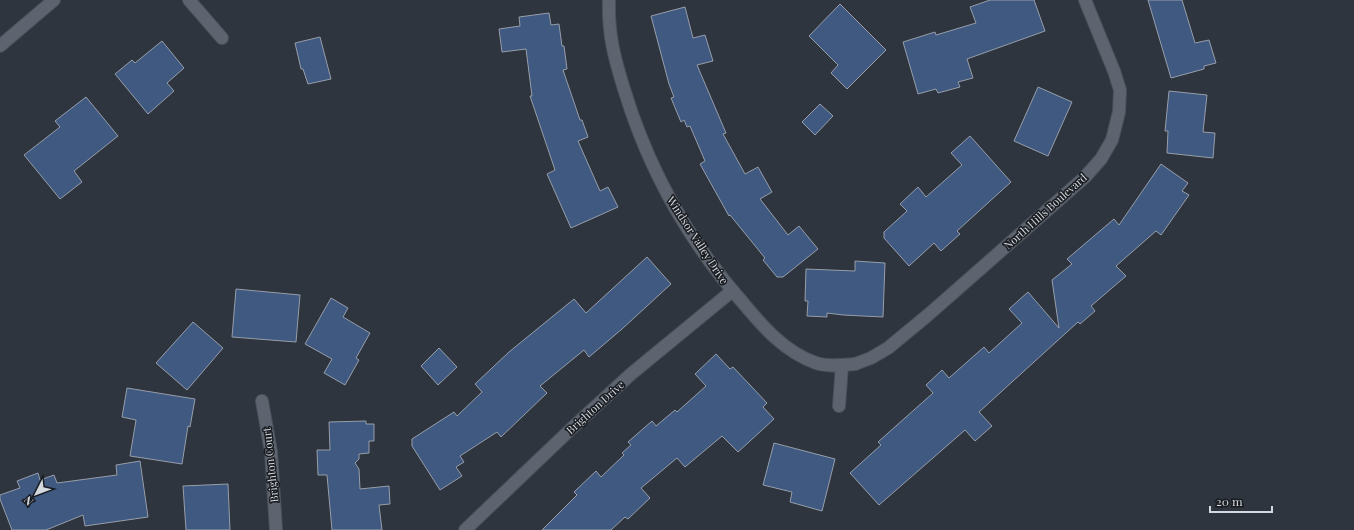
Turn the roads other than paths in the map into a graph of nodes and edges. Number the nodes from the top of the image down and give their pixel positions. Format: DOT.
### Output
graph roads {
  1 [pos="54,0"];
  2 [pos="189,0"];
  3 [pos="609,0"];
  4 [pos="1085,0"];
  5 [pos="222,38"];
  6 [pos="0,46"];
  7 [pos="732,291"];
  8 [pos="855,364"];
  9 [pos="842,365"];
  10 [pos="262,401"];
  11 [pos="839,406"];
  12 [pos="276,530"];
  13 [pos="465,530"];
  1 -- 6 [label="street"];
  2 -- 5 [label="street"];
  3 -- 7 [label="street, Windsor Valley Drive"];
  4 -- 8 [label="street, North Hills Boulevard"];
  7 -- 9 [label="street, Windsor Valley Drive"];
  7 -- 13 [label="street, Brighton Drive"];
  8 -- 9 [label="street, Windsor Valley Drive"];
  9 -- 11 [label="street"];
  10 -- 12 [label="street, Brighton Court"];
}
